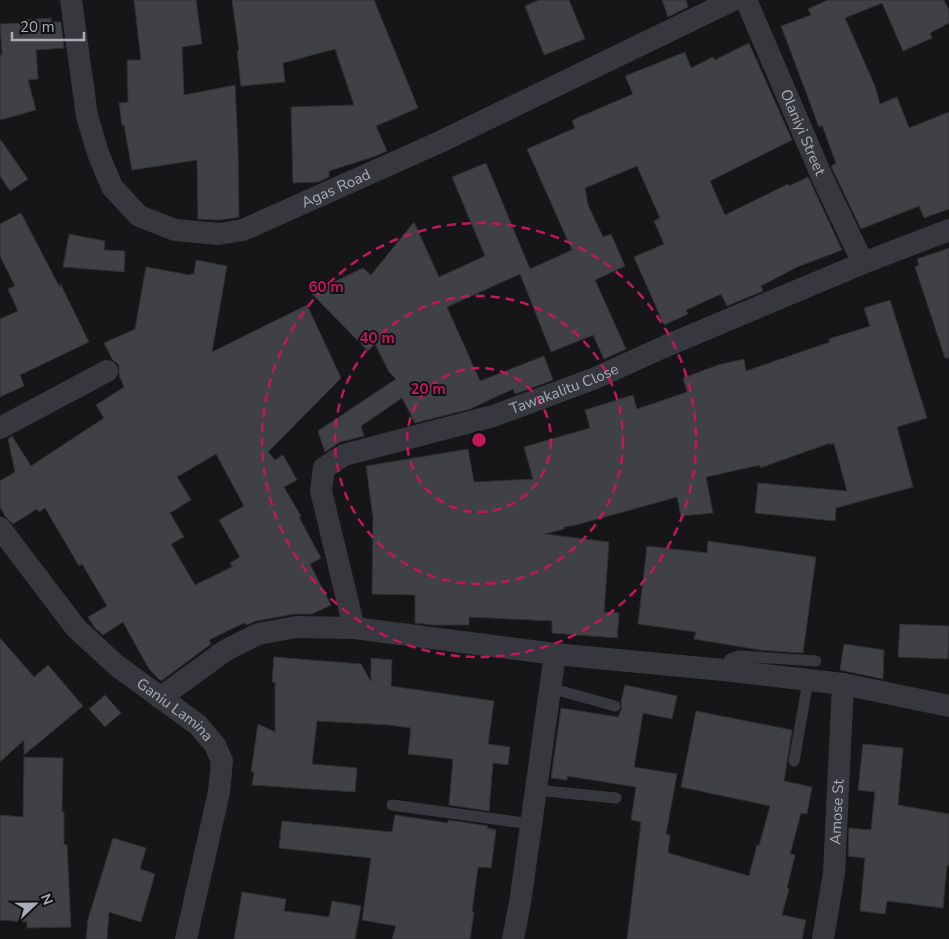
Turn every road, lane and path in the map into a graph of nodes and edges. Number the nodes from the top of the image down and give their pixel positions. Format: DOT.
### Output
graph roads {
  1 [pos="71,0"];
  2 [pos="734,0"];
  3 [pos="746,0"];
  4 [pos="949,230"];
  5 [pos="863,263"];
  6 [pos="107,371"];
  7 [pos="0,428"];
  8 [pos="0,528"];
  9 [pos="354,628"];
  10 [pos="555,654"];
  11 [pos="812,671"];
  12 [pos="843,684"];
  13 [pos="550,688"];
  14 [pos="160,698"];
  15 [pos="615,706"];
  16 [pos="949,706"];
  17 [pos="794,761"];
  18 [pos="536,790"];
  19 [pos="616,798"];
  20 [pos="392,804"];
  21 [pos="531,824"];
  22 [pos="186,939"];
  23 [pos="513,939"];
  24 [pos="823,939"];
  1 -- 2 [label="street, Agas Road"];
  3 -- 5 [label="street, Olaniyi Street"];
  4 -- 5 [label="street, Tawakalitu Close"];
  5 -- 9 [label="street, Tawakalitu Close"];
  6 -- 7 [label="street"];
  8 -- 14 [label="street, Ganiu Lamina"];
  9 -- 10 [label="street"];
  9 -- 14 [label="street"];
  10 -- 11 [label="street"];
  10 -- 13 [label="street"];
  11 -- 12 [label="street"];
  11 -- 17 [label="lane"];
  12 -- 16 [label="street"];
  12 -- 24 [label="street, Amose St"];
  13 -- 15 [label="lane"];
  13 -- 18 [label="street"];
  14 -- 22 [label="street, Ganiu Lamina"];
  18 -- 19 [label="lane"];
  18 -- 21 [label="street"];
  20 -- 21 [label="lane"];
  21 -- 23 [label="street"];
}
